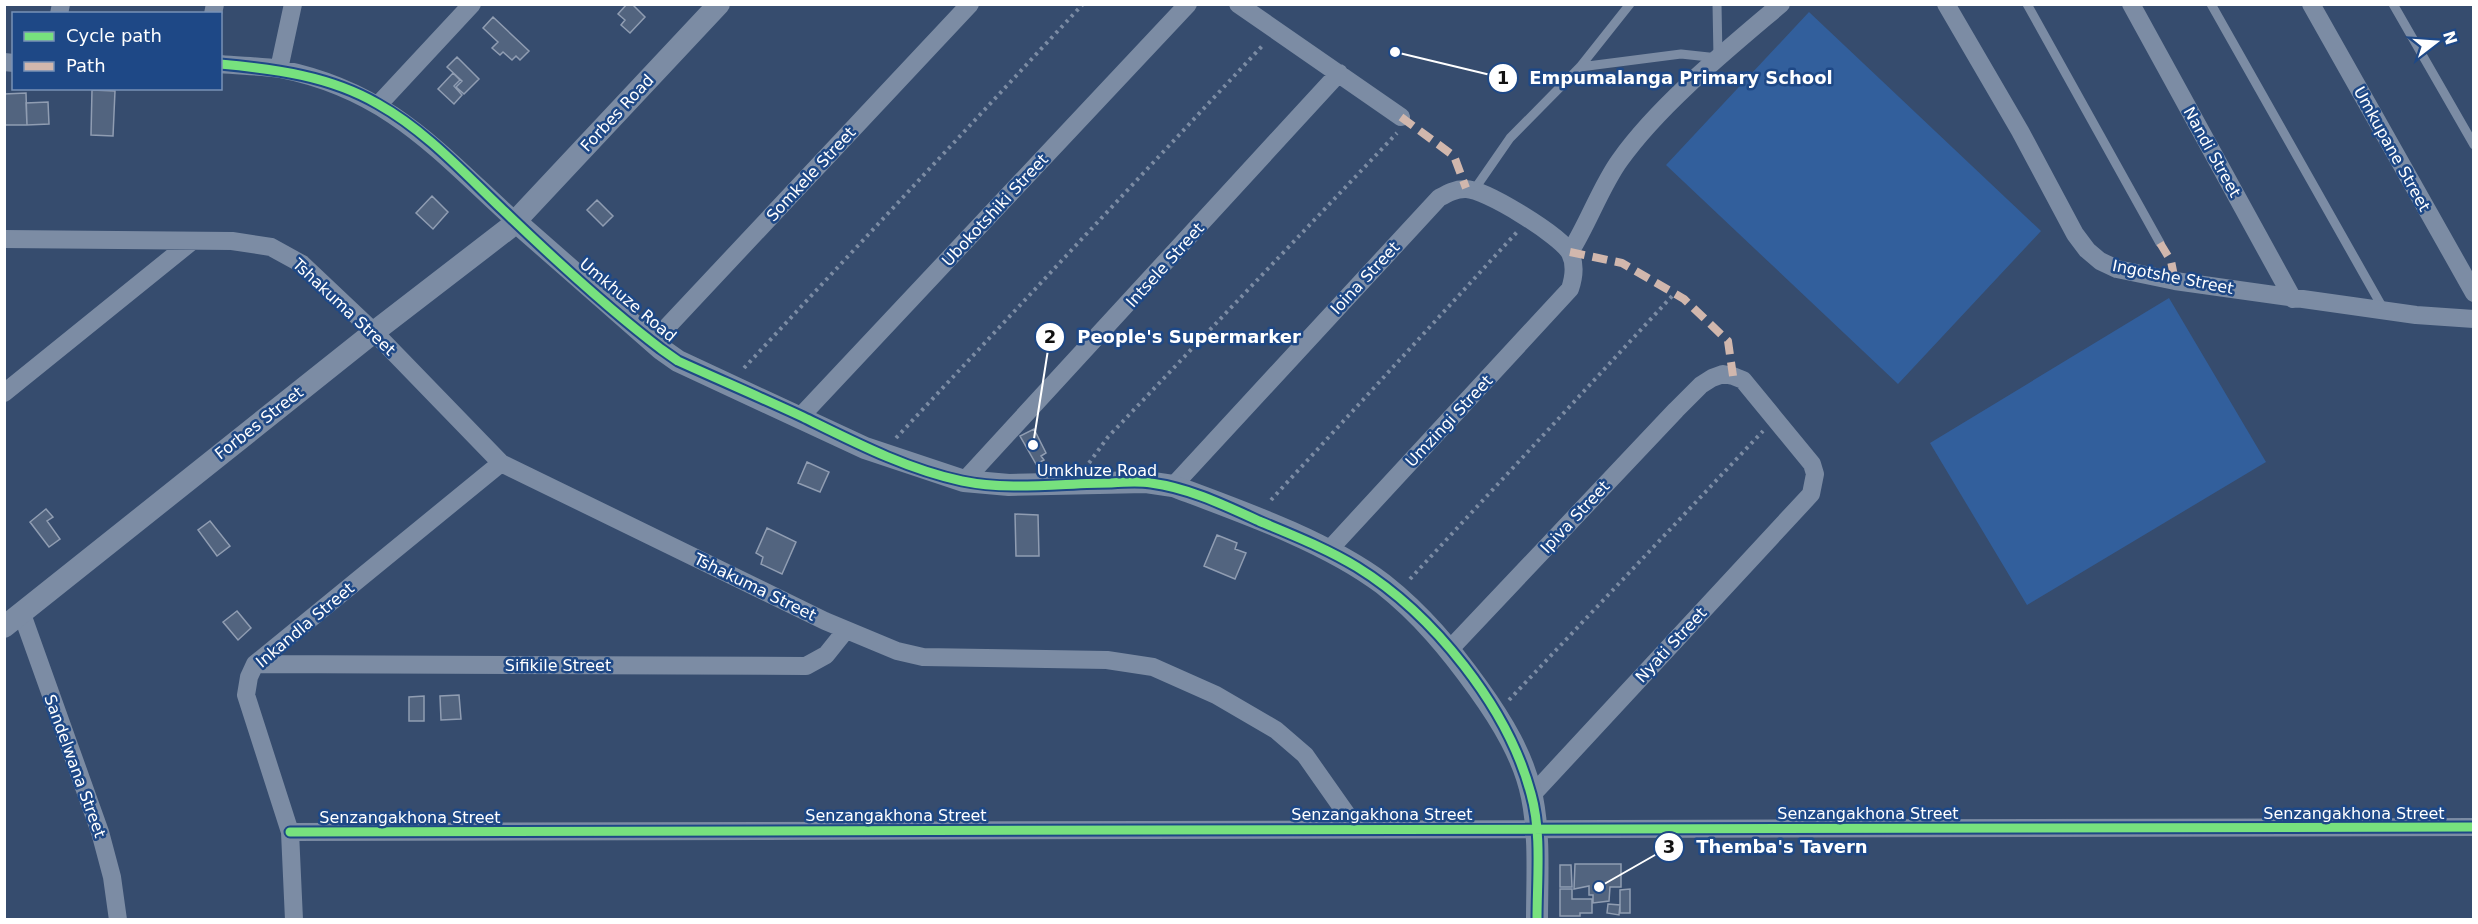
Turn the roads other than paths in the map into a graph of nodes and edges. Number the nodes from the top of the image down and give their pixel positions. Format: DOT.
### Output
graph roads {
  1 [pos="293,4"];
  2 [pos="472,4"];
  3 [pos="719,4"];
  4 [pos="970,4"];
  5 [pos="1188,4"];
  6 [pos="1238,4"];
  7 [pos="1630,4"];
  8 [pos="1717,4"];
  9 [pos="1781,4"];
  10 [pos="1946,4"];
  11 [pos="2027,4"];
  12 [pos="2131,4"];
  13 [pos="2211,4"];
  14 [pos="2311,4"];
  15 [pos="2393,4"];
  16 [pos="1718,58"];
  17 [pos="222,64"];
  18 [pos="1580,67"];
  19 [pos="279,69"];
  20 [pos="1339,73"];
  21 [pos="379,104"];
  22 [pos="1400,124"];
  23 [pos="2474,145"];
  24 [pos="1470,189"];
  25 [pos="515,221"];
  26 [pos="4,239"];
  27 [pos="191,242"];
  28 [pos="2160,243"];
  29 [pos="1570,252"];
  30 [pos="2474,293"];
  31 [pos="2293,299"];
  32 [pos="2385,311"];
  33 [pos="2474,319"];
  34 [pos="374,332"];
  35 [pos="652,343"];
  36 [pos="4,393"];
  37 [pos="801,416"];
  38 [pos="501,463"];
  39 [pos="964,482"];
  40 [pos="1173,486"];
  41 [pos="1811,495"];
  42 [pos="1328,551"];
  43 [pos="13,621"];
  44 [pos="846,630"];
  45 [pos="1450,649"];
  46 [pos="255,664"];
  47 [pos="1532,795"];
  48 [pos="2474,827"];
  49 [pos="1357,829"];
  50 [pos="1536,829"];
  51 [pos="290,832"];
  52 [pos="118,920"];
  53 [pos="294,920"];
  54 [pos="1537,920"];
  1 -- 19 [label="street"];
  2 -- 21 [label="street"];
  3 -- 25 [label="street, Forbes Road"];
  4 -- 35 [label="street, Somkele Street"];
  5 -- 37 [label="street, Ubokotshiki Street"];
  6 -- 20 [label="street"];
  7 -- 18 [label="lane"];
  8 -- 16 [label="lane"];
  9 -- 16 [label="street"];
  10 -- 31 [label="street, Ingotshe Street"];
  11 -- 28 [label="lane"];
  12 -- 31 [label="street, Nandi Street"];
  13 -- 32 [label="lane"];
  14 -- 30 [label="street, Umkupane Street"];
  15 -- 23 [label="lane"];
  16 -- 18 [label="lane"];
  16 -- 29 [label="street"];
  17 -- 19 [label="street"];
  18 -- 24 [label="lane"];
  19 -- 21 [label="street"];
  20 -- 22 [label="street"];
  20 -- 39 [label="street, Intsele Street"];
  21 -- 25 [label="street"];
  24 -- 29 [label="street"];
  24 -- 40 [label="street, Ioina Street"];
  25 -- 34 [label="street, Forbes Street"];
  25 -- 35 [label="street, Umkhuze Road"];
  26 -- 27 [label="street, Tshakuma Street"];
  27 -- 34 [label="street, Tshakuma Street"];
  27 -- 36 [label="street"];
  29 -- 42 [label="street, Umzingi Street"];
  31 -- 32 [label="street, Ingotshe Street"];
  32 -- 33 [label="street, Ingotshe Street"];
  34 -- 38 [label="street, Tshakuma Street"];
  34 -- 43 [label="street, Forbes Street"];
  35 -- 37 [label="street, Umkhuze Road"];
  37 -- 39 [label="street, Umkhuze Road"];
  38 -- 44 [label="street, Tshakuma Street"];
  38 -- 46 [label="street, Inkandla Street"];
  39 -- 40 [label="street, Umkhuze Road"];
  40 -- 42 [label="street, Umkhuze Road"];
  41 -- 45 [label="street, Ipiva Street"];
  41 -- 47 [label="street, Nyati Street"];
  42 -- 45 [label="street, Umkhuze Road"];
  43 -- 52 [label="street, Sandelwana Street"];
  44 -- 46 [label="street, Sifikile Street"];
  44 -- 49 [label="street, Tshakuma Street"];
  45 -- 47 [label="street, Umkhuze Road"];
  46 -- 51 [label="street, Inkandla Street"];
  47 -- 50 [label="street, Umkhuze Road"];
  48 -- 50 [label="street, Senzangakhona Street"];
  49 -- 50 [label="street, Senzangakhona Street"];
  49 -- 51 [label="street, Senzangakhona Street"];
  50 -- 54 [label="street, Umkhuze Road"];
  51 -- 53 [label="street, Inkandla Street"];
}
